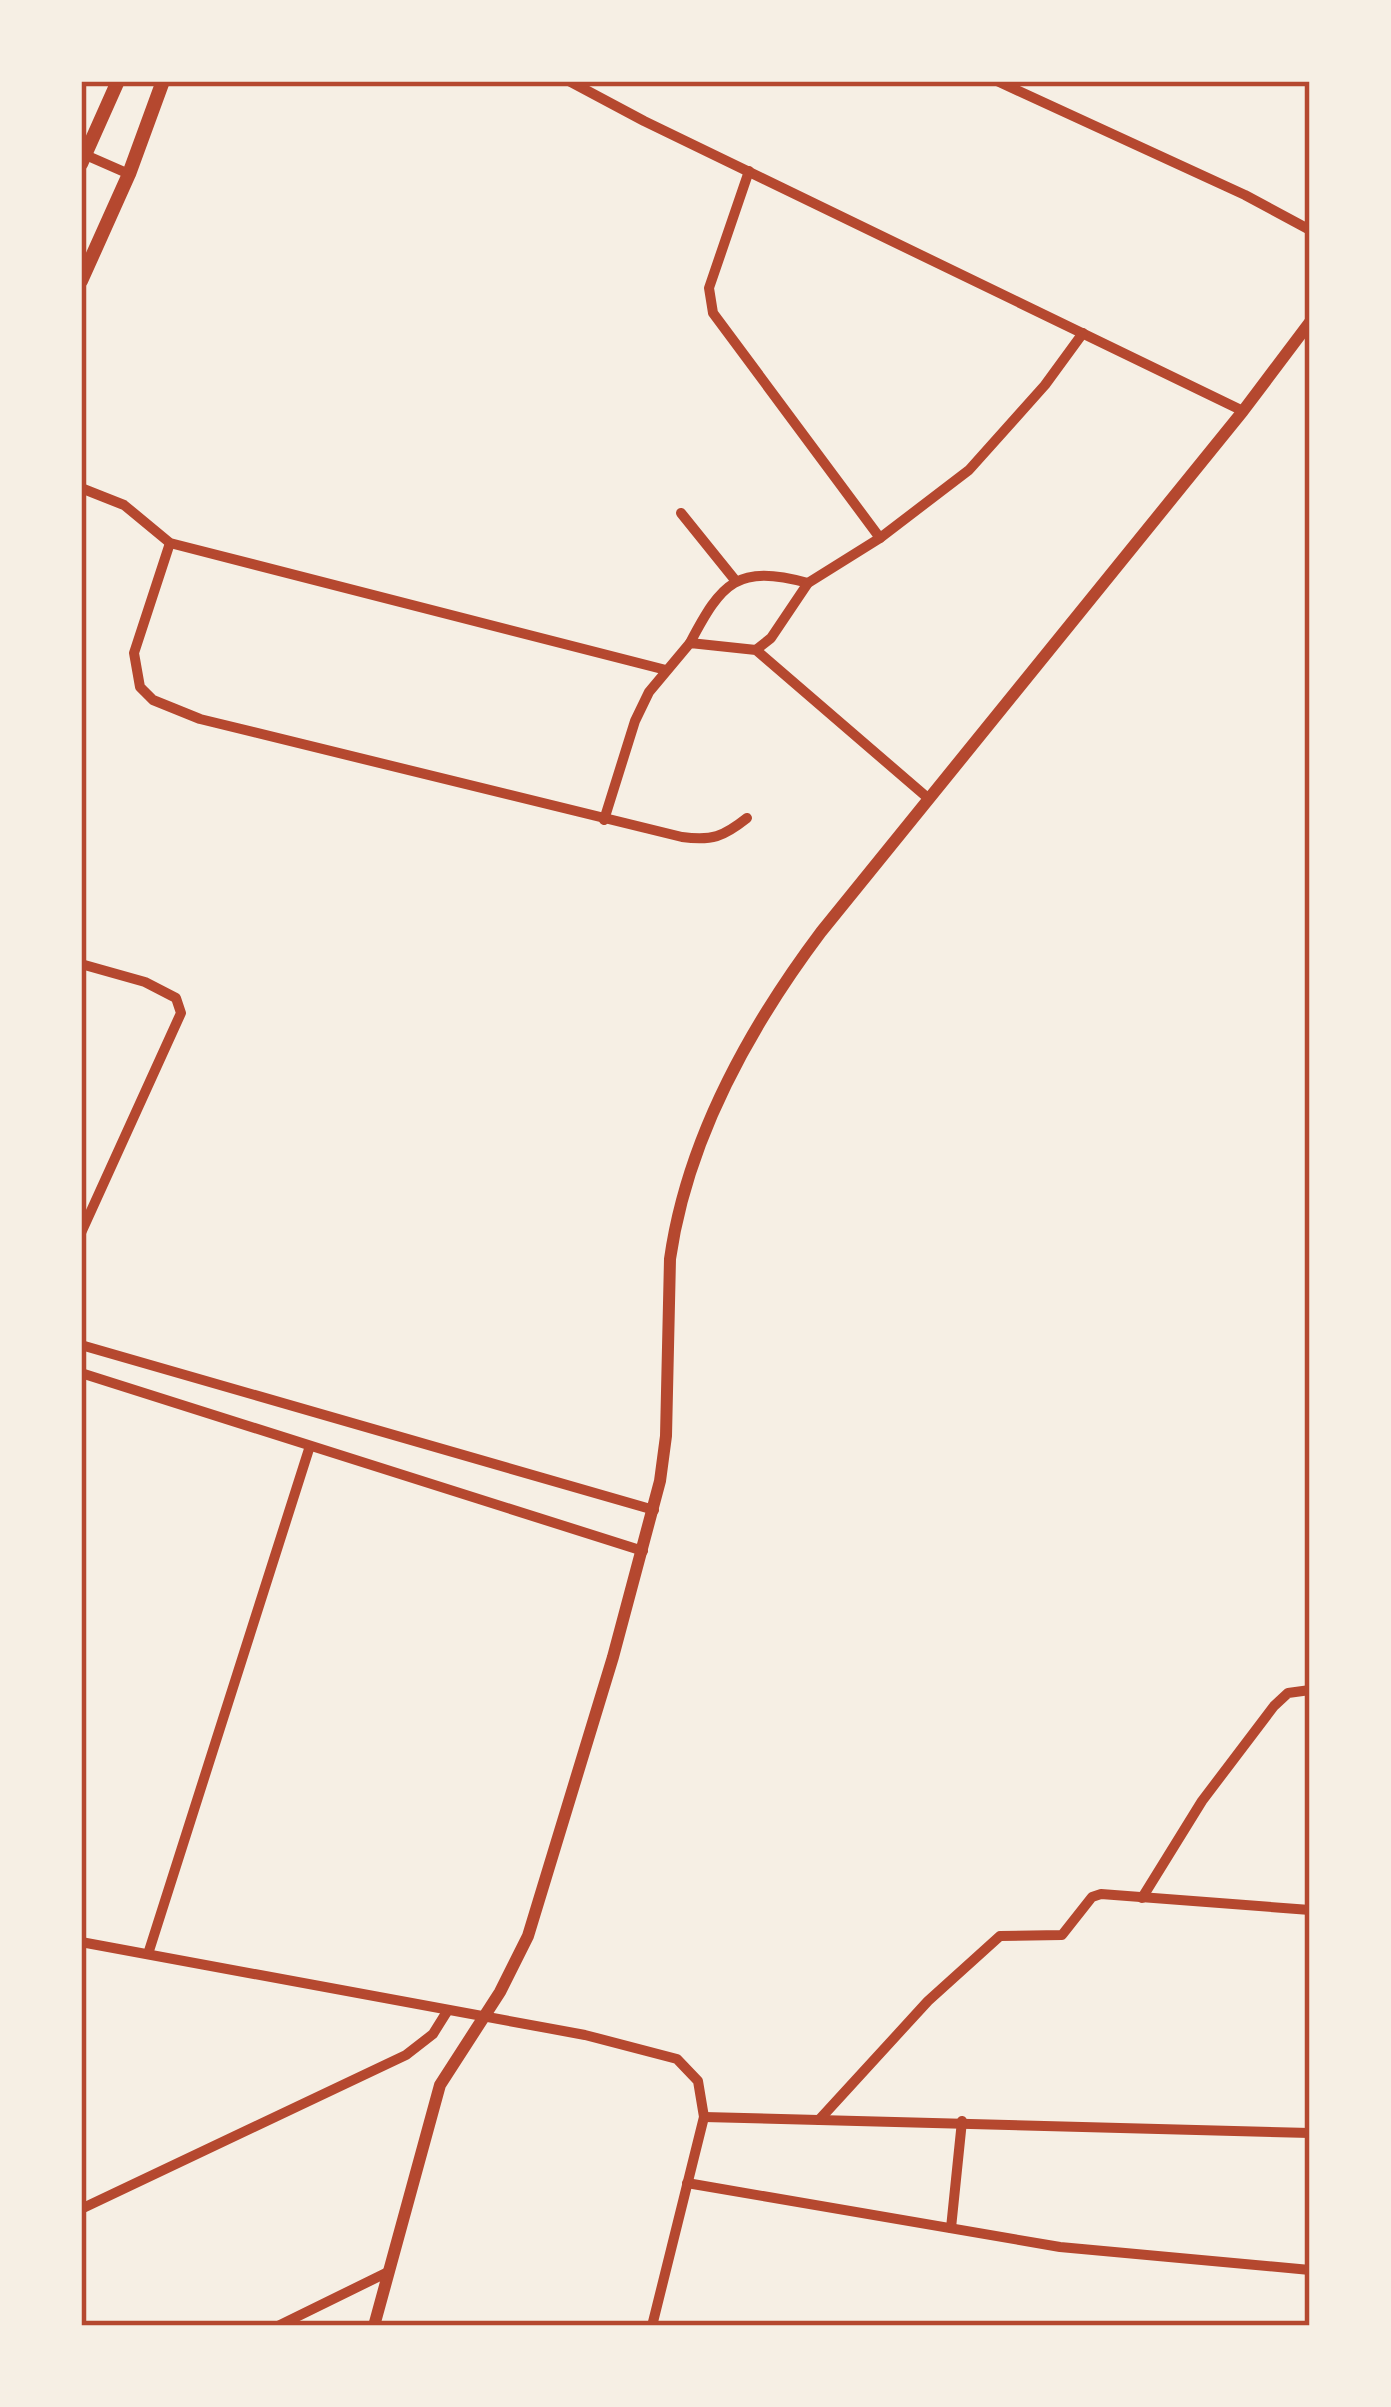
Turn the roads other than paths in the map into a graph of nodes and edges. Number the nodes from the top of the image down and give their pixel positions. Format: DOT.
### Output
graph roads {
  1 [pos="118,81"];
  2 [pos="163,81"];
  3 [pos="569,81"];
  4 [pos="997,81"];
  5 [pos="82,157"];
  6 [pos="748,171"];
  7 [pos="129,174"];
  8 [pos="1310,230"];
  9 [pos="81,281"];
  10 [pos="1310,322"];
  11 [pos="1083,333"];
  12 [pos="1243,412"];
  13 [pos="81,488"];
  14 [pos="682,513"];
  15 [pos="880,538"];
  16 [pos="170,543"];
  17 [pos="735,580"];
  18 [pos="808,583"];
  19 [pos="690,643"];
  20 [pos="756,650"];
  21 [pos="666,670"];
  22 [pos="929,799"];
  23 [pos="747,818"];
  24 [pos="604,820"];
  25 [pos="81,964"];
  26 [pos="81,1233"];
  27 [pos="81,1345"];
  28 [pos="81,1373"];
  29 [pos="309,1448"];
  30 [pos="654,1510"];
  31 [pos="643,1551"];
  32 [pos="1310,1690"];
  33 [pos="1142,1898"];
  34 [pos="1310,1910"];
  35 [pos="81,1942"];
  36 [pos="148,1954"];
  37 [pos="448,2010"];
  38 [pos="483,2017"];
  39 [pos="704,2117"];
  40 [pos="819,2120"];
  41 [pos="962,2121"];
  42 [pos="1310,2133"];
  43 [pos="687,2183"];
  44 [pos="81,2209"];
  45 [pos="951,2228"];
  46 [pos="1310,2270"];
  47 [pos="388,2272"];
  48 [pos="278,2326"];
  49 [pos="374,2326"];
  50 [pos="652,2326"];
  1 -- 5 [label="main road"];
  2 -- 7 [label="main road"];
  3 -- 6 [label="street"];
  4 -- 8 [label="street"];
  5 -- 7 [label="street"];
  6 -- 11 [label="street"];
  6 -- 15 [label="street"];
  7 -- 9 [label="main road"];
  10 -- 12 [label="street"];
  11 -- 12 [label="street"];
  11 -- 15 [label="street"];
  12 -- 22 [label="street"];
  13 -- 16 [label="street"];
  14 -- 17 [label="street"];
  15 -- 18 [label="street"];
  16 -- 21 [label="street"];
  16 -- 24 [label="street"];
  17 -- 18 [label="street"];
  17 -- 19 [label="street"];
  18 -- 20 [label="street"];
  19 -- 20 [label="street"];
  19 -- 21 [label="street"];
  20 -- 22 [label="street"];
  21 -- 24 [label="street"];
  22 -- 30 [label="street"];
  23 -- 24 [label="street"];
  25 -- 26 [label="street"];
  27 -- 30 [label="street"];
  28 -- 29 [label="street"];
  29 -- 31 [label="street"];
  29 -- 36 [label="street"];
  30 -- 31 [label="street"];
  31 -- 38 [label="street"];
  32 -- 33 [label="street"];
  33 -- 34 [label="street"];
  33 -- 40 [label="street"];
  35 -- 36 [label="street"];
  36 -- 37 [label="street"];
  37 -- 38 [label="street"];
  37 -- 44 [label="street"];
  38 -- 39 [label="street"];
  38 -- 47 [label="street"];
  39 -- 40 [label="street"];
  39 -- 43 [label="street"];
  40 -- 41 [label="street"];
  41 -- 42 [label="street"];
  41 -- 45 [label="street"];
  43 -- 45 [label="street"];
  43 -- 50 [label="street"];
  45 -- 46 [label="street"];
  47 -- 48 [label="street"];
  47 -- 49 [label="street"];
}
